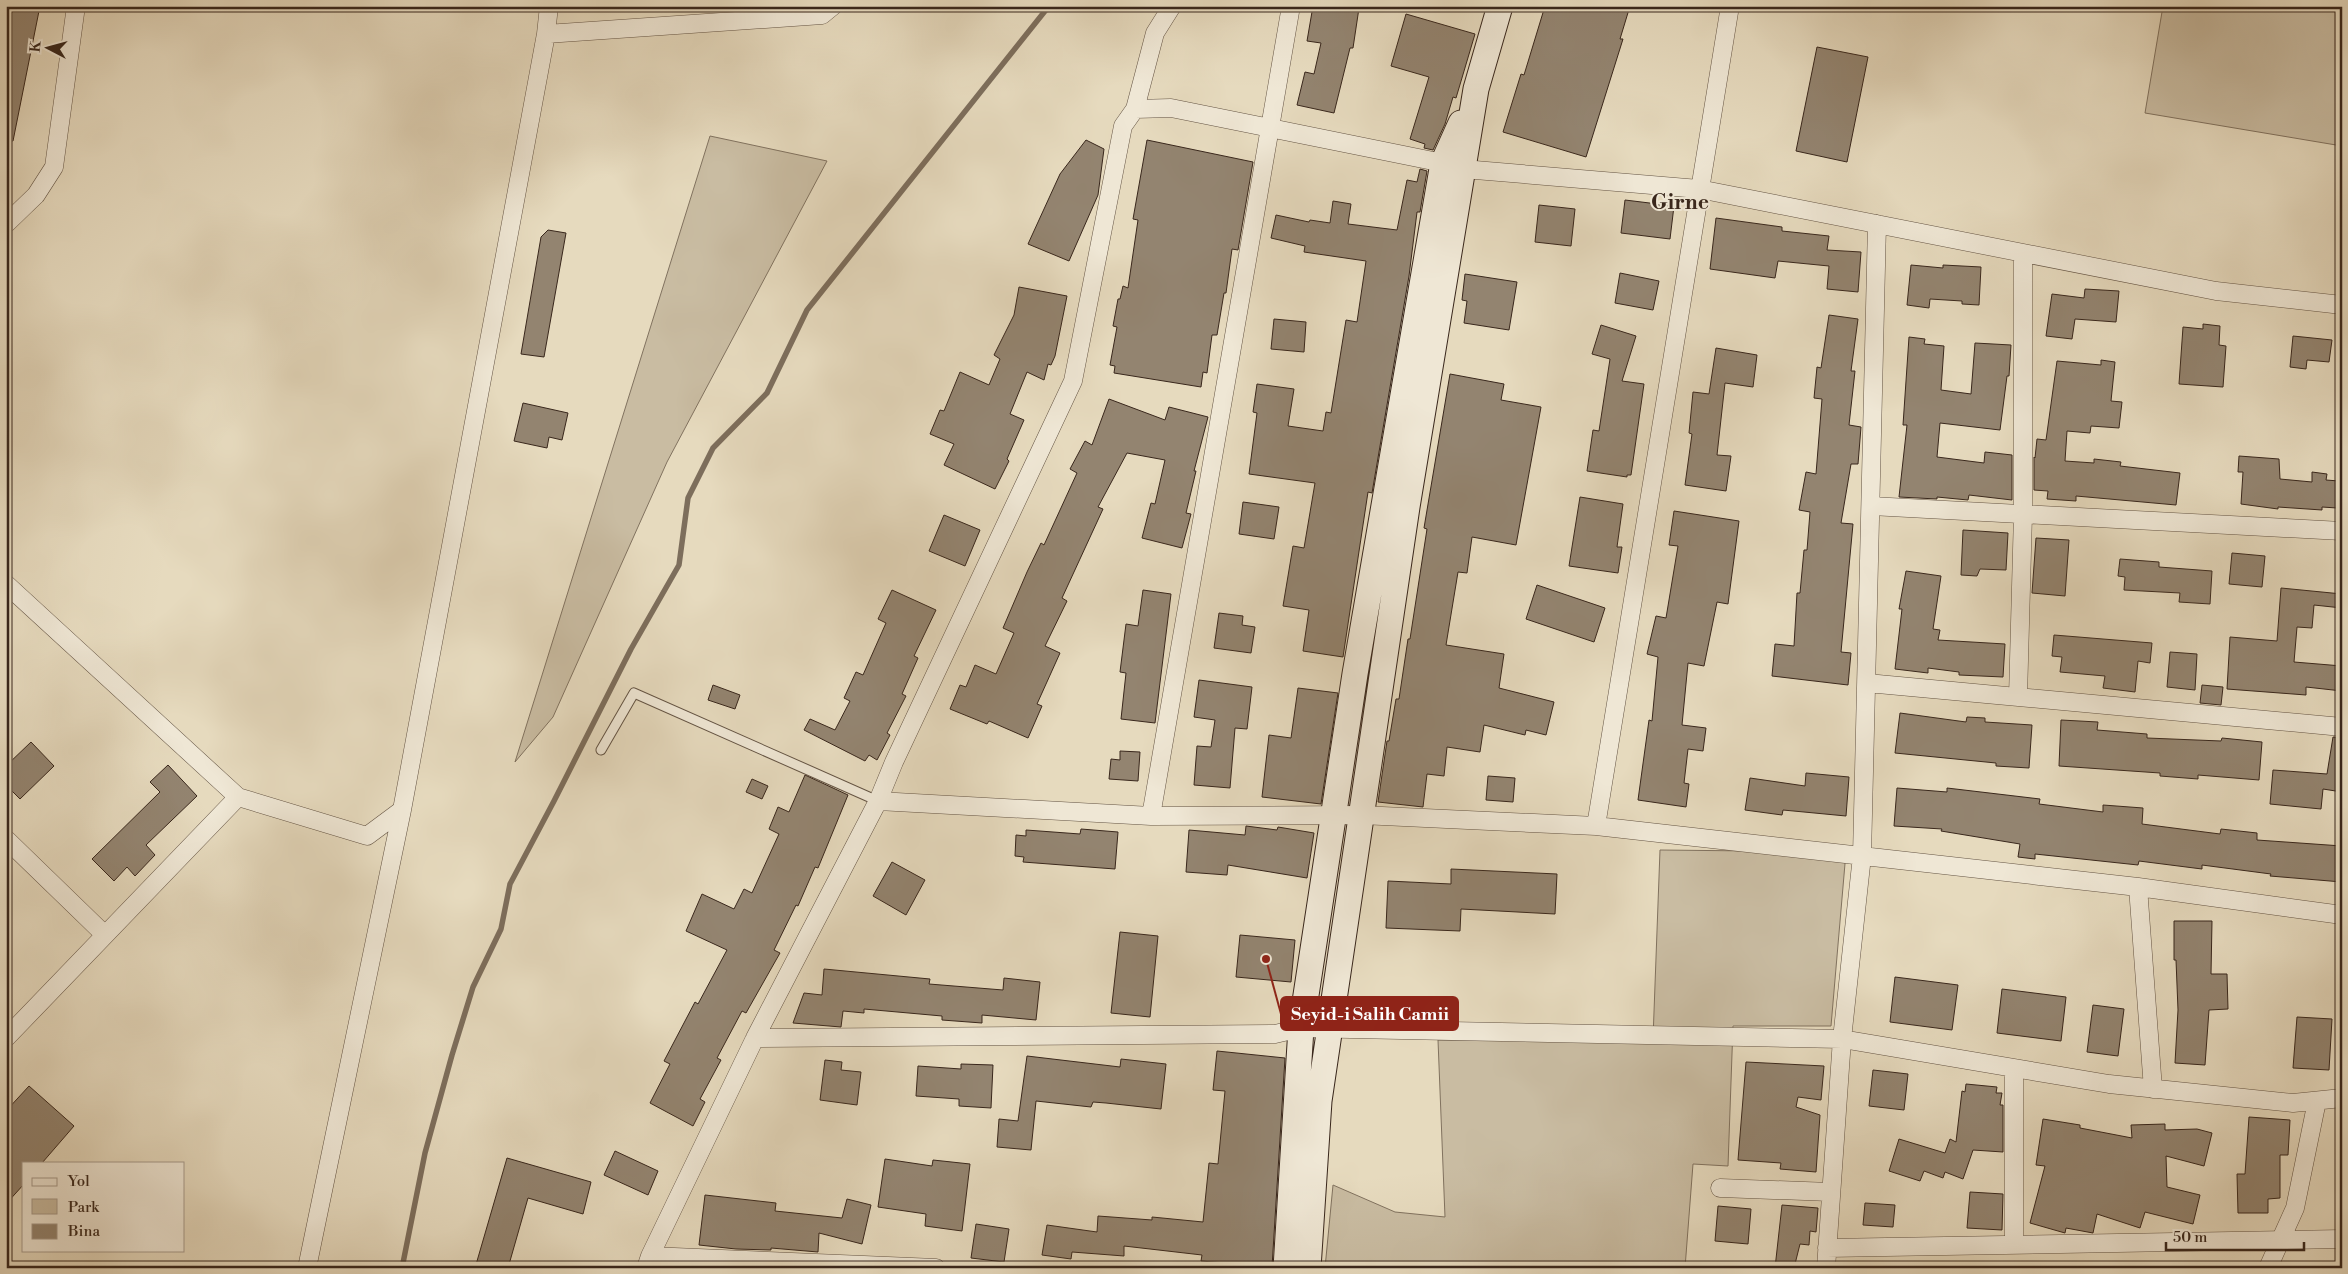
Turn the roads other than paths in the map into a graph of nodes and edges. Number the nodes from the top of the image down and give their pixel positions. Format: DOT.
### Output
graph roads {
  1 [pos="76,6"];
  2 [pos="549,6"];
  3 [pos="833,6"];
  4 [pos="1172,6"];
  5 [pos="1291,6"];
  6 [pos="1500,6"];
  7 [pos="1730,6"];
  8 [pos="546,34"];
  9 [pos="1135,109"];
  10 [pos="1269,128"];
  11 [pos="1453,166"];
  12 [pos="1699,188"];
  13 [pos="6,224"];
  14 [pos="1877,224"];
  15 [pos="2023,252"];
  16 [pos="2342,305"];
  17 [pos="1871,506"];
  18 [pos="2023,514"];
  19 [pos="2342,531"];
  20 [pos="6,584"];
  21 [pos="1867,683"];
  22 [pos="2018,697"];
  23 [pos="2342,727"];
  24 [pos="602,750"];
  25 [pos="238,797"];
  26 [pos="878,801"];
  27 [pos="402,810"];
  28 [pos="1361,814"];
  29 [pos="1150,816"];
  30 [pos="1333,816"];
  31 [pos="1596,826"];
  32 [pos="6,839"];
  33 [pos="1862,856"];
  34 [pos="2138,887"];
  35 [pos="2342,914"];
  36 [pos="105,935"];
  37 [pos="1301,1028"];
  38 [pos="1329,1029"];
  39 [pos="6,1038"];
  40 [pos="755,1038"];
  41 [pos="1842,1039"];
  42 [pos="2014,1068"];
  43 [pos="2153,1089"];
  44 [pos="2342,1098"];
  45 [pos="2317,1101"];
  46 [pos="1720,1188"];
  47 [pos="1831,1192"];
  48 [pos="2280,1238"];
  49 [pos="2342,1239"];
  50 [pos="2014,1244"];
  51 [pos="1827,1248"];
  52 [pos="648,1262"];
  53 [pos="307,1268"];
  54 [pos="936,1268"];
  55 [pos="1286,1268"];
  56 [pos="1308,1268"];
  57 [pos="1826,1268"];
  58 [pos="2268,1268"];
  1 -- 13 [label="street"];
  2 -- 8 [label="street"];
  3 -- 8 [label="street"];
  4 -- 9 [label="street"];
  5 -- 10 [label="street"];
  6 -- 11 [label="street"];
  7 -- 12 [label="street"];
  8 -- 27 [label="street"];
  9 -- 10 [label="street"];
  9 -- 26 [label="street"];
  10 -- 11 [label="street"];
  10 -- 29 [label="street"];
  11 -- 12 [label="street"];
  11 -- 28 [label="street"];
  11 -- 30 [label="street"];
  12 -- 14 [label="street"];
  12 -- 31 [label="street"];
  14 -- 15 [label="street"];
  14 -- 17 [label="street"];
  15 -- 16 [label="street"];
  15 -- 18 [label="street"];
  17 -- 18 [label="street"];
  17 -- 21 [label="street"];
  18 -- 19 [label="street"];
  18 -- 22 [label="street"];
  20 -- 25 [label="street"];
  21 -- 22 [label="street"];
  21 -- 33 [label="street"];
  22 -- 23 [label="street"];
  24 -- 26 [label="lane"];
  25 -- 27 [label="street"];
  25 -- 36 [label="street"];
  26 -- 29 [label="street"];
  26 -- 40 [label="street"];
  27 -- 53 [label="street"];
  28 -- 30 [label="street"];
  28 -- 31 [label="street"];
  28 -- 38 [label="street"];
  29 -- 30 [label="street"];
  30 -- 37 [label="street"];
  31 -- 33 [label="street"];
  32 -- 36 [label="street"];
  33 -- 34 [label="street"];
  33 -- 41 [label="street"];
  34 -- 35 [label="street"];
  34 -- 43 [label="street"];
  36 -- 39 [label="street"];
  37 -- 38 [label="street"];
  37 -- 40 [label="street"];
  37 -- 55 [label="street"];
  38 -- 41 [label="street"];
  38 -- 56 [label="street"];
  40 -- 52 [label="street"];
  41 -- 42 [label="street"];
  41 -- 47 [label="street"];
  42 -- 43 [label="street"];
  42 -- 50 [label="street"];
  43 -- 45 [label="street"];
  44 -- 45 [label="street"];
  45 -- 48 [label="street"];
  46 -- 47 [label="street"];
  47 -- 51 [label="street"];
  48 -- 49 [label="street"];
  48 -- 50 [label="street"];
  48 -- 58 [label="street"];
  50 -- 51 [label="street"];
  51 -- 57 [label="street"];
  52 -- 54 [label="street"];
}
